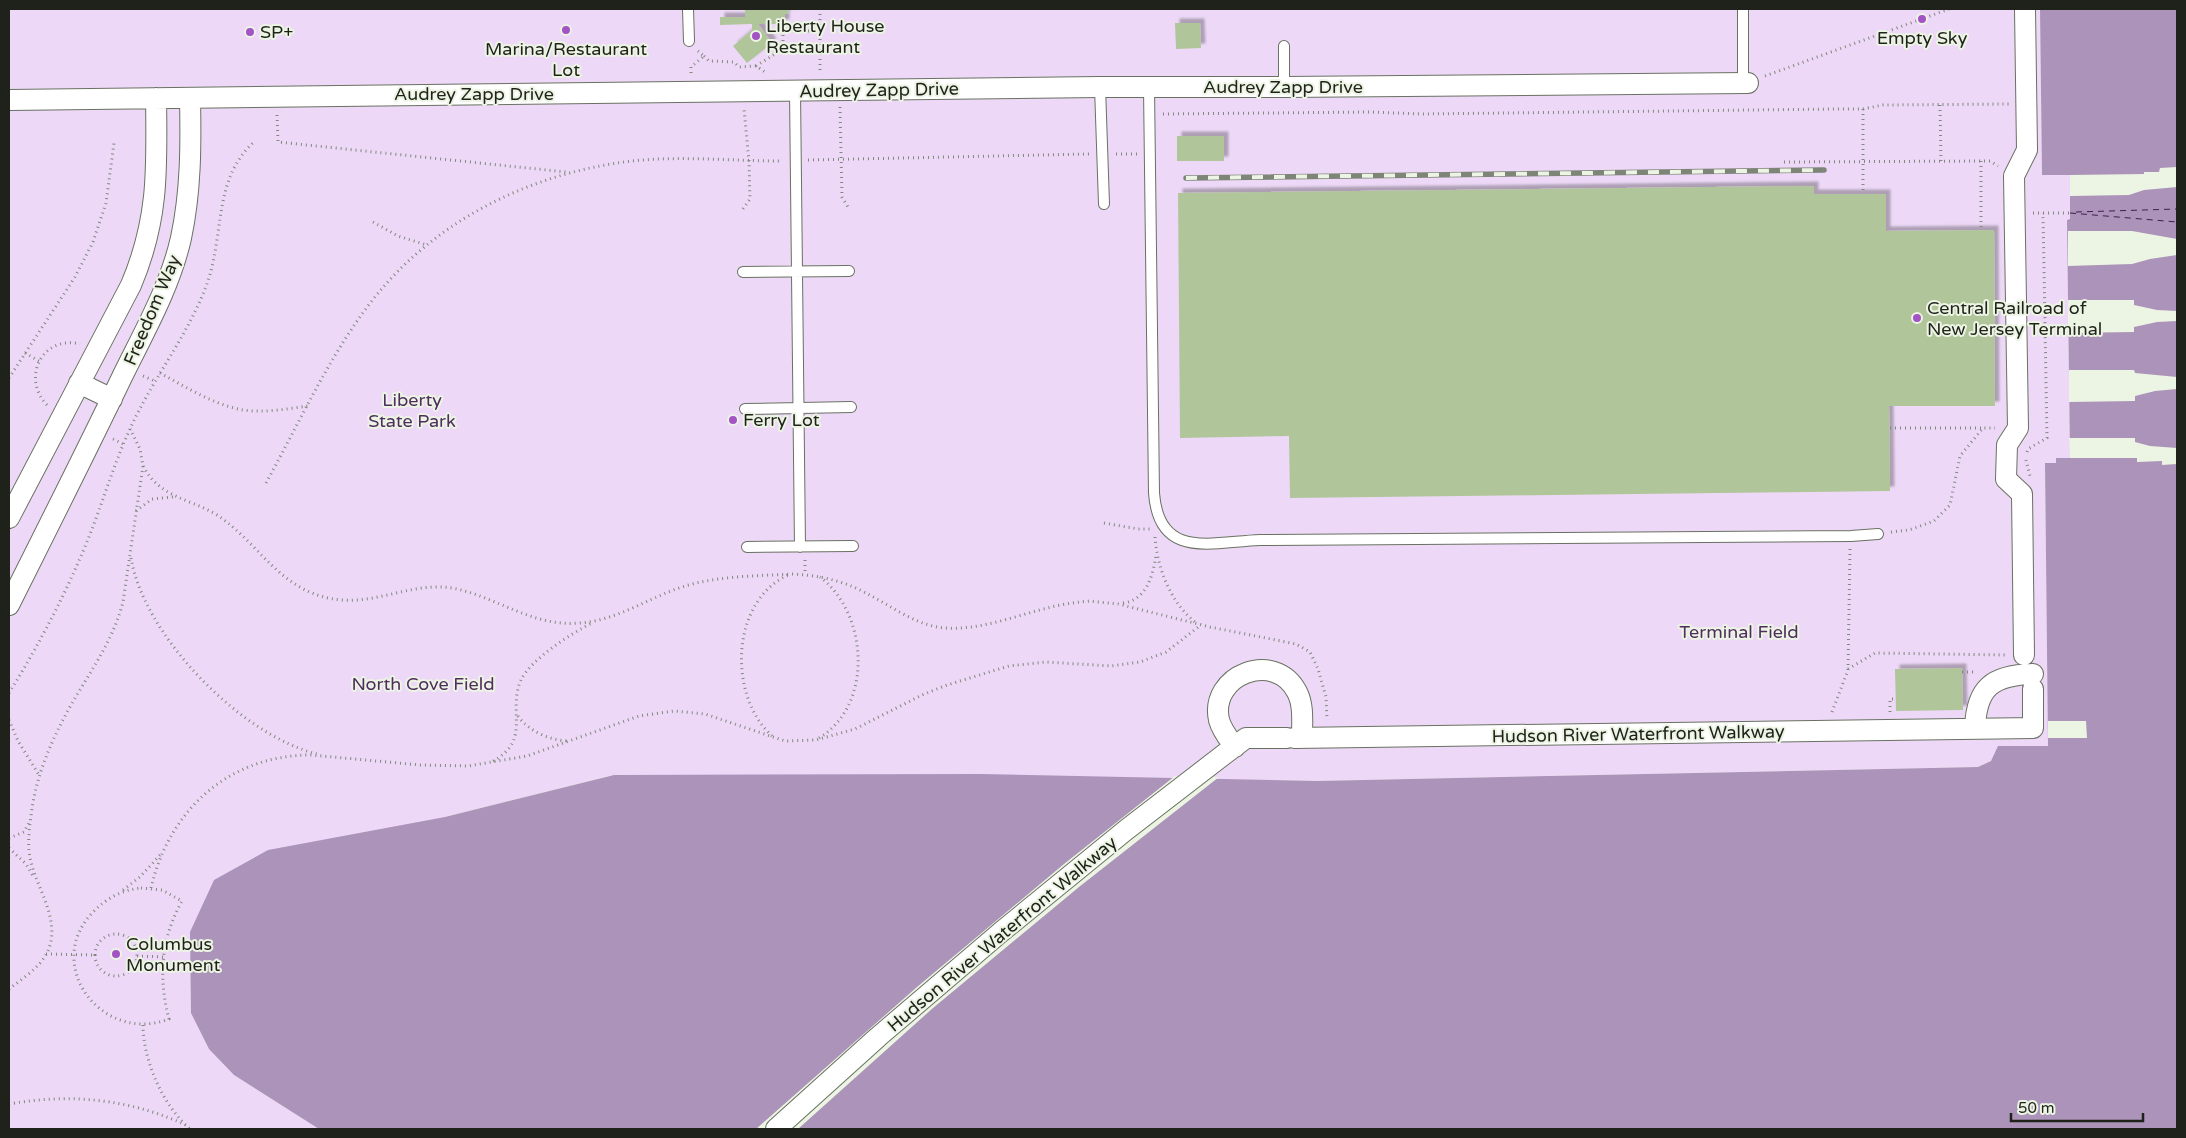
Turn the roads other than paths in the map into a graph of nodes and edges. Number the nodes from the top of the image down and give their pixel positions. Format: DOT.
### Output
graph roads {
  1 [pos="688,9"];
  2 [pos="1742,9"];
  3 [pos="2025,9"];
  4 [pos="689,41"];
  5 [pos="1284,46"];
  6 [pos="1746,83"];
  7 [pos="1100,86"];
  8 [pos="1149,87"];
  9 [pos="1284,88"];
  10 [pos="794,91"];
  11 [pos="156,98"];
  12 [pos="190,98"];
  13 [pos="9,100"];
  14 [pos="1104,204"];
  15 [pos="849,271"];
  16 [pos="743,272"];
  17 [pos="797,272"];
  18 [pos="79,383"];
  19 [pos="112,400"];
  20 [pos="851,407"];
  21 [pos="745,408"];
  22 [pos="798,408"];
  23 [pos="9,518"];
  24 [pos="1878,534"];
  25 [pos="853,546"];
  26 [pos="800,547"];
  27 [pos="746,548"];
  28 [pos="9,605"];
  29 [pos="2031,673"];
  30 [pos="1975,729"];
  31 [pos="1294,738"];
  32 [pos="1228,751"];
  33 [pos="776,1129"];
  1 -- 4 [label="lane"];
  2 -- 6 [label="lane"];
  3 -- 29 [label="street, Hudson River Waterfront Walkway"];
  5 -- 9 [label="lane"];
  6 -- 9 [label="street, Audrey Zapp Drive"];
  7 -- 8 [label="street, Audrey Zapp Drive"];
  7 -- 10 [label="street, Audrey Zapp Drive"];
  7 -- 14 [label="lane"];
  8 -- 9 [label="street, Audrey Zapp Drive"];
  8 -- 24 [label="lane"];
  10 -- 12 [label="street, Audrey Zapp Drive"];
  10 -- 17 [label="lane"];
  11 -- 12 [label="street, Audrey Zapp Drive"];
  11 -- 13 [label="street, Audrey Zapp Drive"];
  11 -- 18 [label="street, Freedom Way"];
  12 -- 19 [label="street, Freedom Way"];
  15 -- 17 [label="lane"];
  16 -- 17 [label="lane"];
  17 -- 22 [label="lane"];
  18 -- 19 [label="street"];
  18 -- 23 [label="street, Freedom Way"];
  19 -- 28 [label="street, Freedom Way"];
  20 -- 22 [label="lane"];
  21 -- 22 [label="lane"];
  22 -- 26 [label="lane"];
  25 -- 26 [label="lane"];
  26 -- 27 [label="lane"];
  29 -- 30 [label="street"];
  29 -- 30 [label="street, Hudson River Waterfront Walkway"];
  30 -- 31 [label="street, Hudson River Waterfront Walkway"];
  31 -- 32 [label="street, Hudson River Waterfront Walkway"];
  31 -- 32 [label="street"];
  32 -- 33 [label="street, Hudson River Waterfront Walkway"];
}
